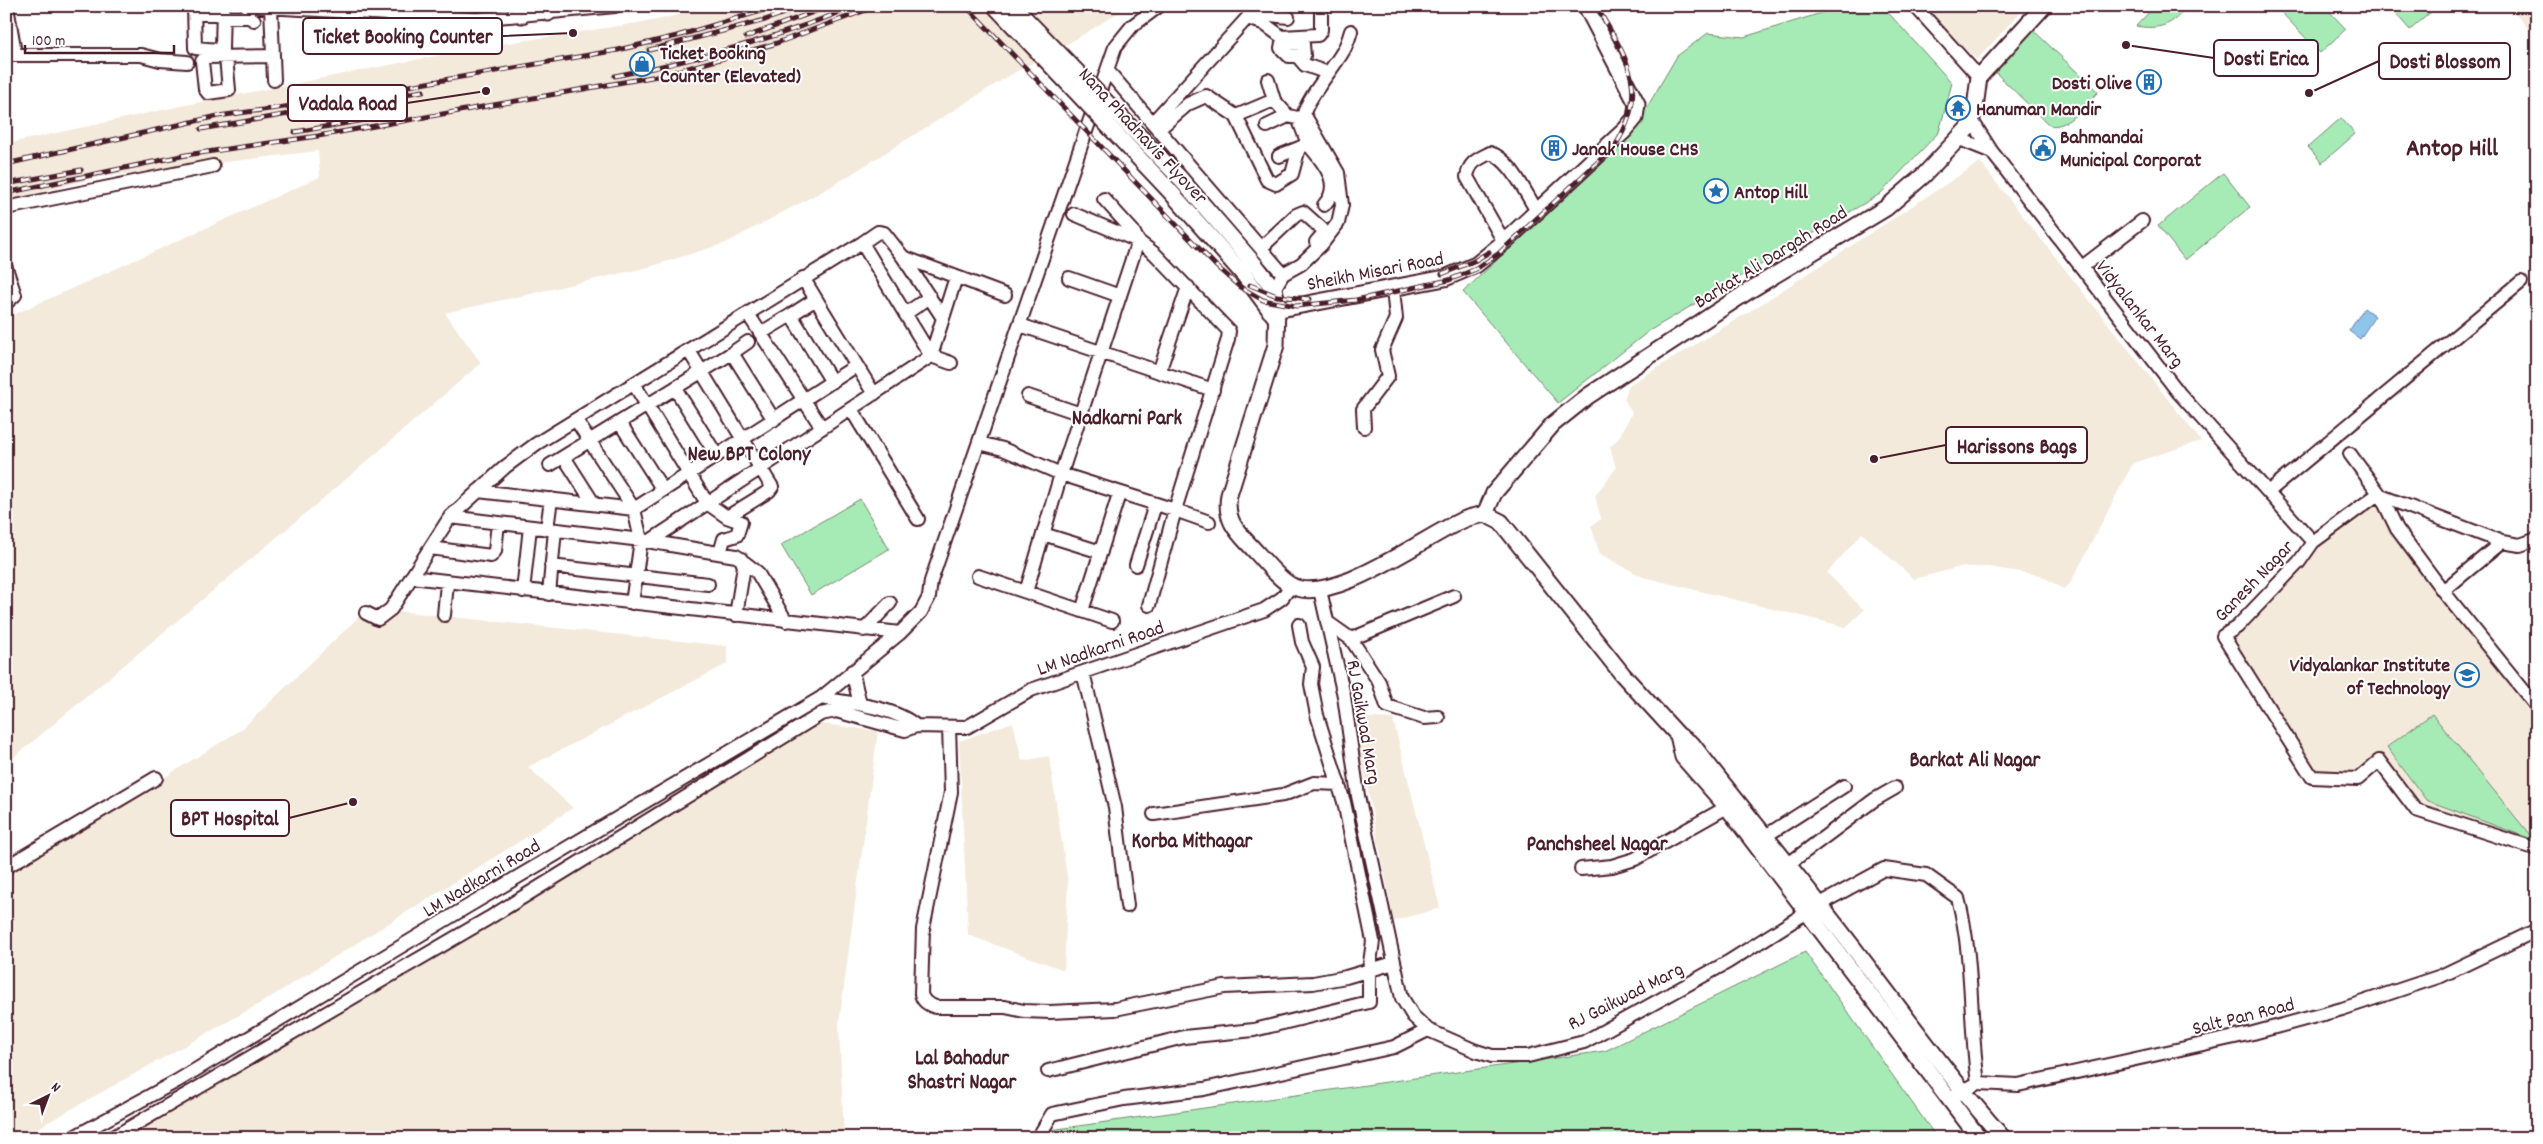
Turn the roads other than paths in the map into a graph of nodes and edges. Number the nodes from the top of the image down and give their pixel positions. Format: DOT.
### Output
graph roads {
  1 [pos="7,6"];
  2 [pos="247,6"];
  3 [pos="614,6"];
  4 [pos="995,6"];
  5 [pos="1013,6"];
  6 [pos="1159,6"];
  7 [pos="1258,6"];
  8 [pos="1321,6"];
  9 [pos="1586,6"];
  10 [pos="1915,6"];
  11 [pos="2044,6"];
  12 [pos="271,7"];
  13 [pos="194,10"];
  14 [pos="547,10"];
  15 [pos="226,11"];
  16 [pos="521,11"];
  17 [pos="1288,17"];
  18 [pos="1247,18"];
  19 [pos="254,20"];
  20 [pos="1351,31"];
  21 [pos="229,42"];
  22 [pos="11,54"];
  23 [pos="273,56"];
  24 [pos="226,57"];
  25 [pos="1302,60"];
  26 [pos="187,62"];
  27 [pos="1107,70"];
  28 [pos="1328,73"];
  29 [pos="1979,77"];
  30 [pos="274,80"];
  31 [pos="1268,80"];
  32 [pos="1274,100"];
  33 [pos="1236,116"];
  34 [pos="1288,116"];
  35 [pos="1971,119"];
  36 [pos="1156,125"];
  37 [pos="1267,126"];
  38 [pos="1957,138"];
  39 [pos="1304,146"];
  40 [pos="1992,152"];
  41 [pos="1279,156"];
  42 [pos="213,166"];
  43 [pos="1104,199"];
  44 [pos="1324,205"];
  45 [pos="6,208"];
  46 [pos="1537,212"];
  47 [pos="1074,214"];
  48 [pos="2142,221"];
  49 [pos="1138,241"];
  50 [pos="1504,242"];
  51 [pos="862,243"];
  52 [pos="1261,248"];
  53 [pos="903,257"];
  54 [pos="2082,267"];
  55 [pos="6,268"];
  56 [pos="1250,270"];
  57 [pos="1282,273"];
  58 [pos="956,277"];
  59 [pos="803,278"];
  60 [pos="1069,278"];
  61 [pos="2521,282"];
  62 [pos="1188,287"];
  63 [pos="1274,289"];
  64 [pos="1393,289"];
  65 [pos="1005,295"];
  66 [pos="1120,296"];
  67 [pos="1259,296"];
  68 [pos="930,297"];
  69 [pos="816,300"];
  70 [pos="6,303"];
  71 [pos="748,314"];
  72 [pos="905,314"];
  73 [pos="1275,314"];
  74 [pos="791,315"];
  75 [pos="943,318"];
  76 [pos="1020,325"];
  77 [pos="761,333"];
  78 [pos="748,342"];
  79 [pos="689,351"];
  80 [pos="1101,352"];
  81 [pos="732,353"];
  82 [pos="931,356"];
  83 [pos="951,363"];
  84 [pos="856,366"];
  85 [pos="702,371"];
  86 [pos="1159,372"];
  87 [pos="832,382"];
  88 [pos="634,384"];
  89 [pos="675,388"];
  90 [pos="1213,390"];
  91 [pos="874,394"];
  92 [pos="1028,396"];
  93 [pos="804,400"];
  94 [pos="647,406"];
  95 [pos="851,409"];
  96 [pos="1081,414"];
  97 [pos="576,420"];
  98 [pos="774,420"];
  99 [pos="620,423"];
  100 [pos="1364,427"];
  101 [pos="822,428"];
  102 [pos="743,439"];
  103 [pos="589,441"];
  104 [pos="979,443"];
  105 [pos="2350,454"];
  106 [pos="717,456"];
  107 [pos="564,457"];
  108 [pos="550,466"];
  109 [pos="762,468"];
  110 [pos="688,474"];
  111 [pos="1060,474"];
  112 [pos="662,490"];
  113 [pos="478,491"];
  114 [pos="2268,492"];
  115 [pos="1120,494"];
  116 [pos="2381,496"];
  117 [pos="551,499"];
  118 [pos="708,503"];
  119 [pos="594,504"];
  120 [pos="1155,504"];
  121 [pos="634,509"];
  122 [pos="1175,510"];
  123 [pos="1484,514"];
  124 [pos="450,517"];
  125 [pos="727,517"];
  126 [pos="918,519"];
  127 [pos="1210,522"];
  128 [pos="498,523"];
  129 [pos="530,527"];
  130 [pos="551,529"];
  131 [pos="1044,534"];
  132 [pos="2537,539"];
  133 [pos="646,540"];
  134 [pos="2313,542"];
  135 [pos="2502,542"];
  136 [pos="430,548"];
  137 [pos="1101,552"];
  138 [pos="720,553"];
  139 [pos="744,562"];
  140 [pos="1136,564"];
  141 [pos="551,566"];
  142 [pos="636,576"];
  143 [pos="978,576"];
  144 [pos="411,577"];
  145 [pos="447,583"];
  146 [pos="708,584"];
  147 [pos="1291,586"];
  148 [pos="1320,590"];
  149 [pos="523,591"];
  150 [pos="2443,591"];
  151 [pos="1026,592"];
  152 [pos="548,594"];
  153 [pos="1454,596"];
  154 [pos="632,603"];
  155 [pos="890,603"];
  156 [pos="1149,605"];
  157 [pos="1082,611"];
  158 [pos="366,613"];
  159 [pos="444,615"];
  160 [pos="736,615"];
  161 [pos="786,621"];
  162 [pos="1112,621"];
  163 [pos="1327,622"];
  164 [pos="1299,624"];
  165 [pos="864,630"];
  166 [pos="900,633"];
  167 [pos="1351,638"];
  168 [pos="852,671"];
  169 [pos="1083,672"];
  170 [pos="821,698"];
  171 [pos="860,704"];
  172 [pos="2537,707"];
  173 [pos="828,711"];
  174 [pos="1438,717"];
  175 [pos="916,726"];
  176 [pos="950,727"];
  177 [pos="762,733"];
  178 [pos="1678,735"];
  179 [pos="771,745"];
  180 [pos="156,778"];
  181 [pos="1339,784"];
  182 [pos="1844,786"];
  183 [pos="1895,788"];
  184 [pos="1727,807"];
  185 [pos="1154,814"];
  186 [pos="1764,837"];
  187 [pos="2537,849"];
  188 [pos="1787,865"];
  189 [pos="6,867"];
  190 [pos="1582,869"];
  191 [pos="1127,906"];
  192 [pos="1814,908"];
  193 [pos="2537,930"];
  194 [pos="1394,963"];
  195 [pos="1369,970"];
  196 [pos="1428,1030"];
  197 [pos="1048,1071"];
  198 [pos="1978,1083"];
  199 [pos="1956,1095"];
  200 [pos="72,1138"];
  201 [pos="112,1138"];
  202 [pos="1038,1138"];
  203 [pos="1979,1138"];
  204 [pos="2003,1138"];
  1 -- 22 [label="street"];
  2 -- 12 [label="street"];
  3 -- 14 [label="street"];
  4 -- 56 [label="main road, Nana Phadnavis Flyover, bridge"];
  5 -- 56 [label="main road, Nana Phadnavis Flyover, bridge"];
  6 -- 27 [label="street"];
  7 -- 18 [label="street"];
  8 -- 18 [label="street"];
  9 -- 46 [label="main road, Sheikh Misari Road"];
  10 -- 29 [label="street"];
  11 -- 29 [label="main road"];
  12 -- 16 [label="street"];
  12 -- 23 [label="street"];
  13 -- 15 [label="street"];
  13 -- 15 [label="street"];
  14 -- 16 [label="street"];
  15 -- 19 [label="street"];
  15 -- 21 [label="street"];
  17 -- 18 [label="street"];
  18 -- 36 [label="street"];
  20 -- 28 [label="street"];
  22 -- 26 [label="street"];
  23 -- 24 [label="street"];
  23 -- 30 [label="street"];
  25 -- 28 [label="street"];
  27 -- 36 [label="street"];
  27 -- 76 [label="street"];
  28 -- 57 [label="street"];
  29 -- 35 [label="main road, Barkat Ali Dargah Road"];
  31 -- 32 [label="street"];
  32 -- 33 [label="street"];
  32 -- 34 [label="street"];
  33 -- 36 [label="street"];
  33 -- 39 [label="street"];
  34 -- 37 [label="street"];
  34 -- 39 [label="street"];
  35 -- 38 [label="main road, Barkat Ali Dargah Road"];
  35 -- 40 [label="street, Vidyalankar Marg"];
  36 -- 52 [label="street"];
  38 -- 40 [label="street"];
  38 -- 123 [label="main road, Barkat Ali Dargah Road"];
  39 -- 41 [label="street"];
  39 -- 44 [label="street"];
  40 -- 54 [label="street, Vidyalankar Marg"];
  42 -- 45 [label="street"];
  43 -- 49 [label="street"];
  46 -- 50 [label="main road, Sheikh Misari Road"];
  46 -- 50 [label="street"];
  47 -- 49 [label="street"];
  48 -- 54 [label="street"];
  49 -- 62 [label="street"];
  49 -- 66 [label="street"];
  50 -- 64 [label="main road, Sheikh Misari Road"];
  51 -- 53 [label="street"];
  51 -- 59 [label="street"];
  51 -- 72 [label="street"];
  52 -- 57 [label="street"];
  52 -- 57 [label="street"];
  53 -- 58 [label="street"];
  53 -- 68 [label="street"];
  54 -- 114 [label="street, Vidyalankar Marg"];
  55 -- 70 [label="street"];
  56 -- 63 [label="main road, Nana Phadnavis Flyover"];
  56 -- 67 [label="main road, Nana Phadnavis Flyover"];
  57 -- 63 [label="street"];
  58 -- 65 [label="street"];
  58 -- 75 [label="street"];
  59 -- 69 [label="street"];
  59 -- 71 [label="street"];
  60 -- 66 [label="street"];
  61 -- 114 [label="street"];
  62 -- 86 [label="street"];
  62 -- 90 [label="street"];
  63 -- 67 [label="street"];
  63 -- 73 [label="main road"];
  64 -- 73 [label="main road, Sheikh Misari Road"];
  64 -- 100 [label="street"];
  66 -- 80 [label="street"];
  67 -- 73 [label="main road, Nana Phadnavis Flyover"];
  68 -- 72 [label="street"];
  68 -- 75 [label="street"];
  69 -- 74 [label="street"];
  69 -- 84 [label="street"];
  71 -- 77 [label="street"];
  71 -- 79 [label="street"];
  72 -- 82 [label="street"];
  73 -- 147 [label="main road"];
  74 -- 77 [label="street"];
  74 -- 87 [label="street"];
  75 -- 82 [label="street"];
  76 -- 80 [label="street"];
  76 -- 104 [label="street"];
  77 -- 93 [label="street"];
  78 -- 81 [label="street"];
  79 -- 85 [label="street"];
  79 -- 88 [label="street"];
  80 -- 86 [label="street"];
  80 -- 96 [label="street"];
  81 -- 85 [label="street"];
  81 -- 98 [label="street"];
  82 -- 83 [label="street"];
  82 -- 91 [label="street"];
  84 -- 87 [label="street"];
  84 -- 91 [label="street"];
  85 -- 89 [label="street"];
  85 -- 102 [label="street"];
  86 -- 90 [label="street"];
  87 -- 93 [label="street"];
  88 -- 94 [label="street"];
  88 -- 97 [label="street"];
  89 -- 94 [label="street"];
  89 -- 106 [label="street"];
  90 -- 122 [label="street"];
  91 -- 95 [label="street"];
  92 -- 96 [label="street"];
  93 -- 98 [label="street"];
  93 -- 101 [label="street"];
  94 -- 99 [label="street"];
  94 -- 110 [label="street"];
  95 -- 101 [label="street"];
  95 -- 126 [label="street"];
  96 -- 111 [label="street"];
  97 -- 103 [label="street"];
  97 -- 113 [label="street"];
  98 -- 102 [label="street"];
  99 -- 103 [label="street"];
  99 -- 112 [label="street"];
  101 -- 109 [label="street"];
  102 -- 106 [label="street"];
  102 -- 109 [label="street"];
  103 -- 107 [label="street"];
  103 -- 121 [label="street"];
  104 -- 111 [label="street"];
  104 -- 166 [label="street"];
  105 -- 116 [label="street"];
  106 -- 110 [label="street"];
  107 -- 108 [label="street"];
  107 -- 119 [label="street"];
  109 -- 118 [label="street"];
  109 -- 125 [label="street"];
  110 -- 112 [label="street"];
  110 -- 118 [label="street"];
  111 -- 115 [label="street"];
  111 -- 131 [label="street"];
  112 -- 121 [label="street"];
  113 -- 117 [label="street"];
  113 -- 124 [label="street"];
  114 -- 134 [label="street, Vidyalankar Marg"];
  115 -- 120 [label="street"];
  115 -- 137 [label="street"];
  116 -- 134 [label="street"];
  116 -- 135 [label="street"];
  116 -- 150 [label="street"];
  117 -- 119 [label="street"];
  117 -- 130 [label="street"];
  118 -- 125 [label="street"];
  118 -- 133 [label="street"];
  119 -- 121 [label="street"];
  120 -- 122 [label="street"];
  120 -- 140 [label="street"];
  121 -- 133 [label="street"];
  122 -- 127 [label="street"];
  122 -- 156 [label="street"];
  123 -- 148 [label="main road"];
  123 -- 178 [label="main road"];
  124 -- 128 [label="street"];
  124 -- 136 [label="street"];
  125 -- 138 [label="street"];
  128 -- 129 [label="street"];
  128 -- 136 [label="street"];
  129 -- 130 [label="street"];
  129 -- 149 [label="street"];
  130 -- 133 [label="street"];
  130 -- 141 [label="street"];
  131 -- 137 [label="street"];
  131 -- 151 [label="street"];
  132 -- 135 [label="street"];
  133 -- 138 [label="street"];
  133 -- 142 [label="street"];
  134 -- 187 [label="street, Ganesh Nagar"];
  135 -- 150 [label="street"];
  136 -- 144 [label="street"];
  137 -- 157 [label="street"];
  138 -- 139 [label="street"];
  139 -- 160 [label="street"];
  139 -- 161 [label="street"];
  141 -- 142 [label="street"];
  141 -- 152 [label="street"];
  142 -- 146 [label="street"];
  142 -- 154 [label="street"];
  143 -- 151 [label="street"];
  144 -- 145 [label="street"];
  144 -- 158 [label="street"];
  145 -- 149 [label="street"];
  145 -- 159 [label="street"];
  147 -- 148 [label="main road"];
  147 -- 169 [label="street, LM Nadkarni Road"];
  148 -- 163 [label="street, RJ Gaikwad Marg"];
  149 -- 152 [label="street"];
  150 -- 172 [label="street"];
  151 -- 157 [label="street"];
  152 -- 154 [label="street"];
  153 -- 167 [label="street"];
  154 -- 160 [label="street"];
  155 -- 165 [label="street"];
  157 -- 162 [label="street"];
  160 -- 161 [label="street"];
  161 -- 165 [label="street"];
  163 -- 167 [label="street"];
  163 -- 194 [label="street, RJ Gaikwad Marg"];
  164 -- 181 [label="street"];
  165 -- 166 [label="street"];
  166 -- 168 [label="street"];
  167 -- 174 [label="street"];
  168 -- 170 [label="street"];
  168 -- 171 [label="street"];
  169 -- 176 [label="street, LM Nadkarni Road"];
  169 -- 191 [label="street"];
  170 -- 171 [label="street, LM Nadkarni Road"];
  170 -- 173 [label="street"];
  170 -- 177 [label="street, LM Nadkarni Road"];
  171 -- 175 [label="street, LM Nadkarni Road"];
  173 -- 175 [label="street, LM Nadkarni Road"];
  173 -- 179 [label="street, LM Nadkarni Road"];
  175 -- 176 [label="street, LM Nadkarni Road"];
  176 -- 195 [label="street"];
  177 -- 179 [label="street"];
  177 -- 200 [label="street, LM Nadkarni Road"];
  178 -- 184 [label="main road"];
  178 -- 186 [label="main road"];
  179 -- 201 [label="street, LM Nadkarni Road"];
  180 -- 189 [label="street"];
  181 -- 185 [label="street"];
  181 -- 195 [label="street"];
  182 -- 186 [label="street"];
  183 -- 188 [label="street"];
  184 -- 190 [label="street"];
  184 -- 192 [label="main road"];
  186 -- 188 [label="main road"];
  188 -- 192 [label="main road"];
  192 -- 196 [label="street, RJ Gaikwad Marg"];
  192 -- 198 [label="street, RJ Gaikwad Marg"];
  192 -- 199 [label="main road"];
  193 -- 198 [label="street, Salt Pan Road"];
  194 -- 195 [label="street"];
  194 -- 196 [label="street, RJ Gaikwad Marg"];
  195 -- 197 [label="street"];
  196 -- 202 [label="street"];
  198 -- 199 [label="street, Salt Pan Road"];
  199 -- 203 [label="main road"];
  199 -- 204 [label="main road"];
}
